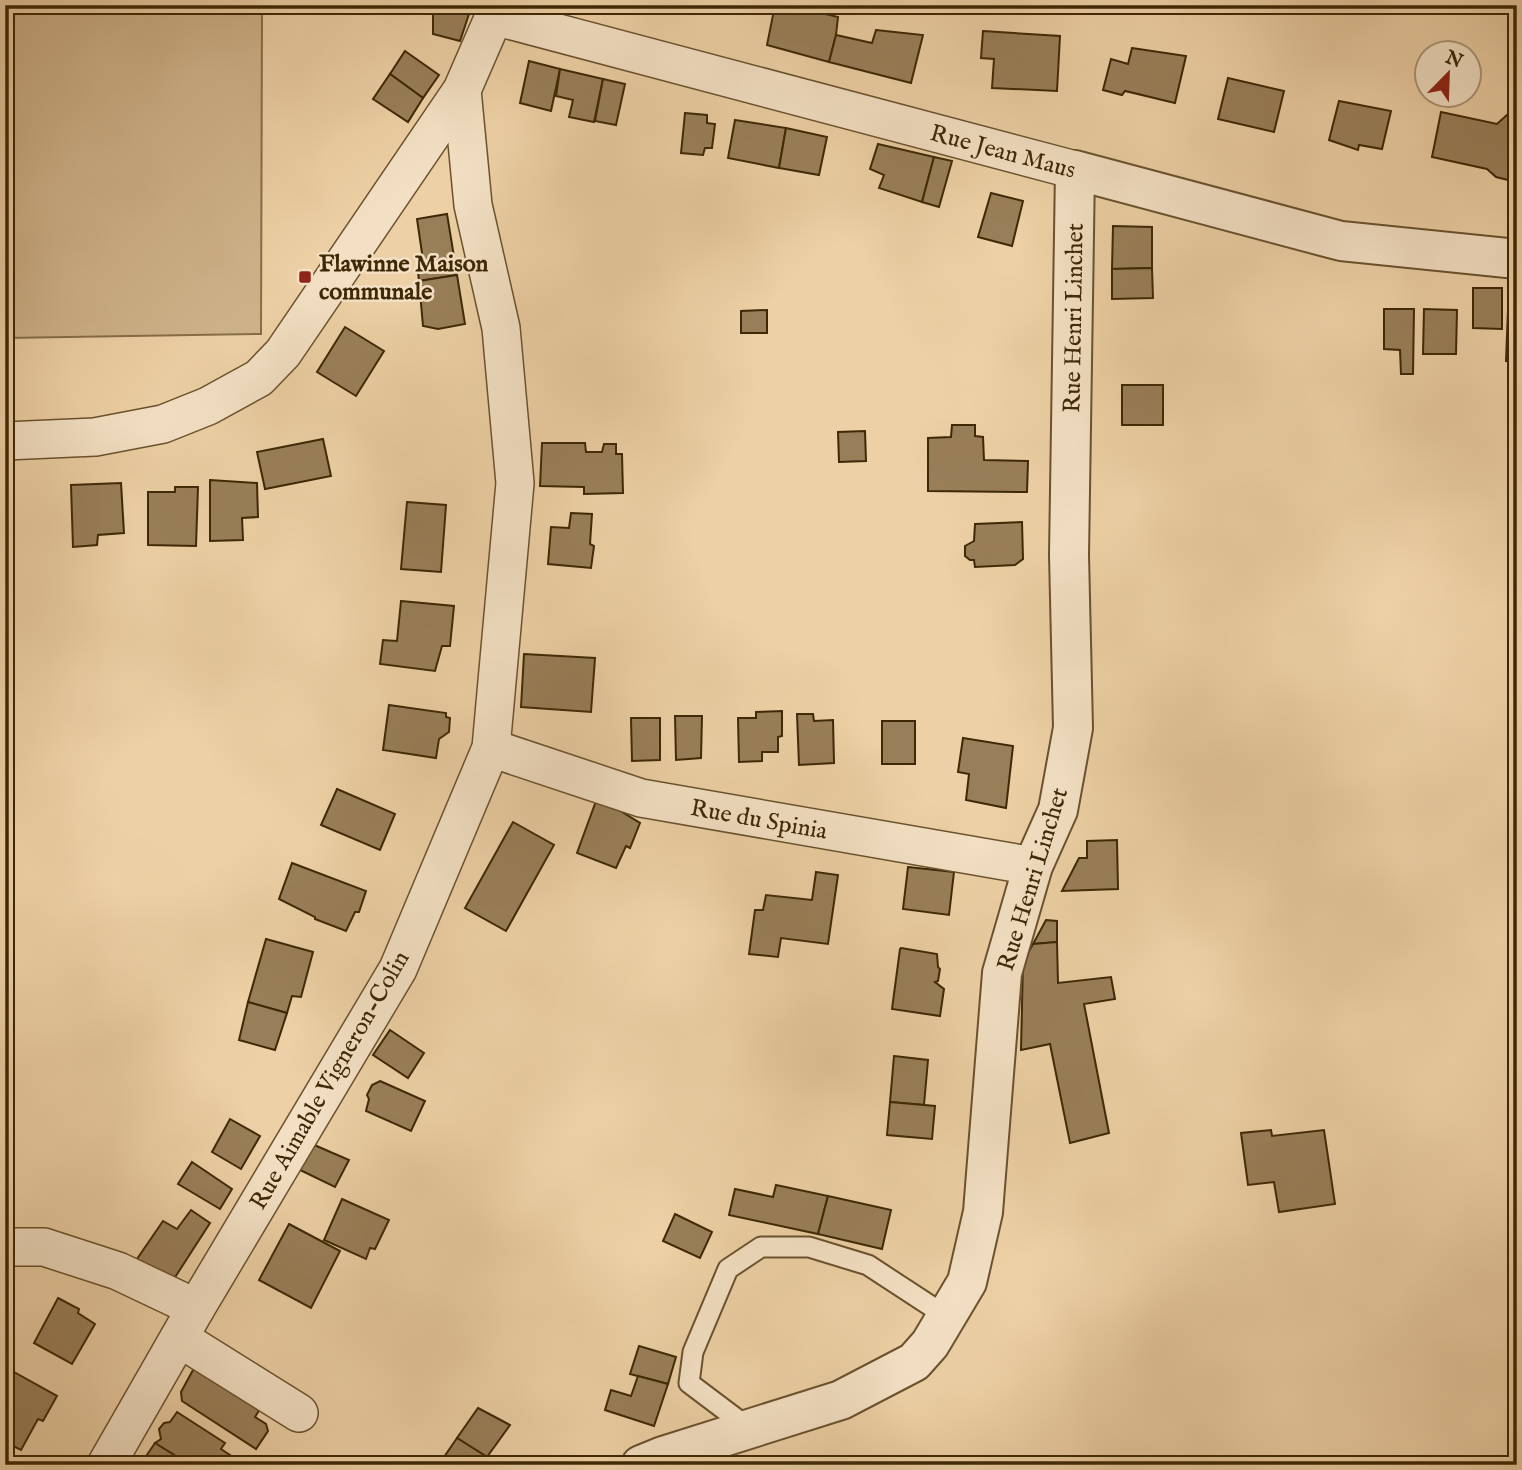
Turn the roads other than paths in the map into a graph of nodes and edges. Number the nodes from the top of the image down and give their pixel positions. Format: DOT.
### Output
graph roads {
  1 [pos="496,11"];
  2 [pos="462,90"];
  3 [pos="1075,170"];
  4 [pos="1517,258"];
  5 [pos="5,441"];
  6 [pos="491,748"];
  7 [pos="1033,866"];
  8 [pos="5,1247"];
  9 [pos="946,1316"];
  10 [pos="187,1323"];
  11 [pos="299,1413"];
  12 [pos="750,1429"];
  13 [pos="106,1465"];
  14 [pos="641,1465"];
  1 -- 2 [label="street"];
  1 -- 3 [label="street, Rue Jean Maus"];
  2 -- 5 [label="street"];
  2 -- 6 [label="street, Rue Aimable Vigneron-Colin"];
  3 -- 4 [label="street, Rue Jean Maus"];
  3 -- 7 [label="street, Rue Henri Linchet"];
  6 -- 7 [label="street, Rue du Spinia"];
  6 -- 10 [label="street, Rue Aimable Vigneron-Colin"];
  7 -- 9 [label="street, Rue Henri Linchet"];
  8 -- 10 [label="street"];
  9 -- 12 [label="street, Rue Henri Linchet"];
  9 -- 12 [label="lane"];
  10 -- 11 [label="street"];
  10 -- 13 [label="street, Rue Aimable Vigneron-Colin"];
  12 -- 14 [label="street, Rue Henri Linchet"];
}
